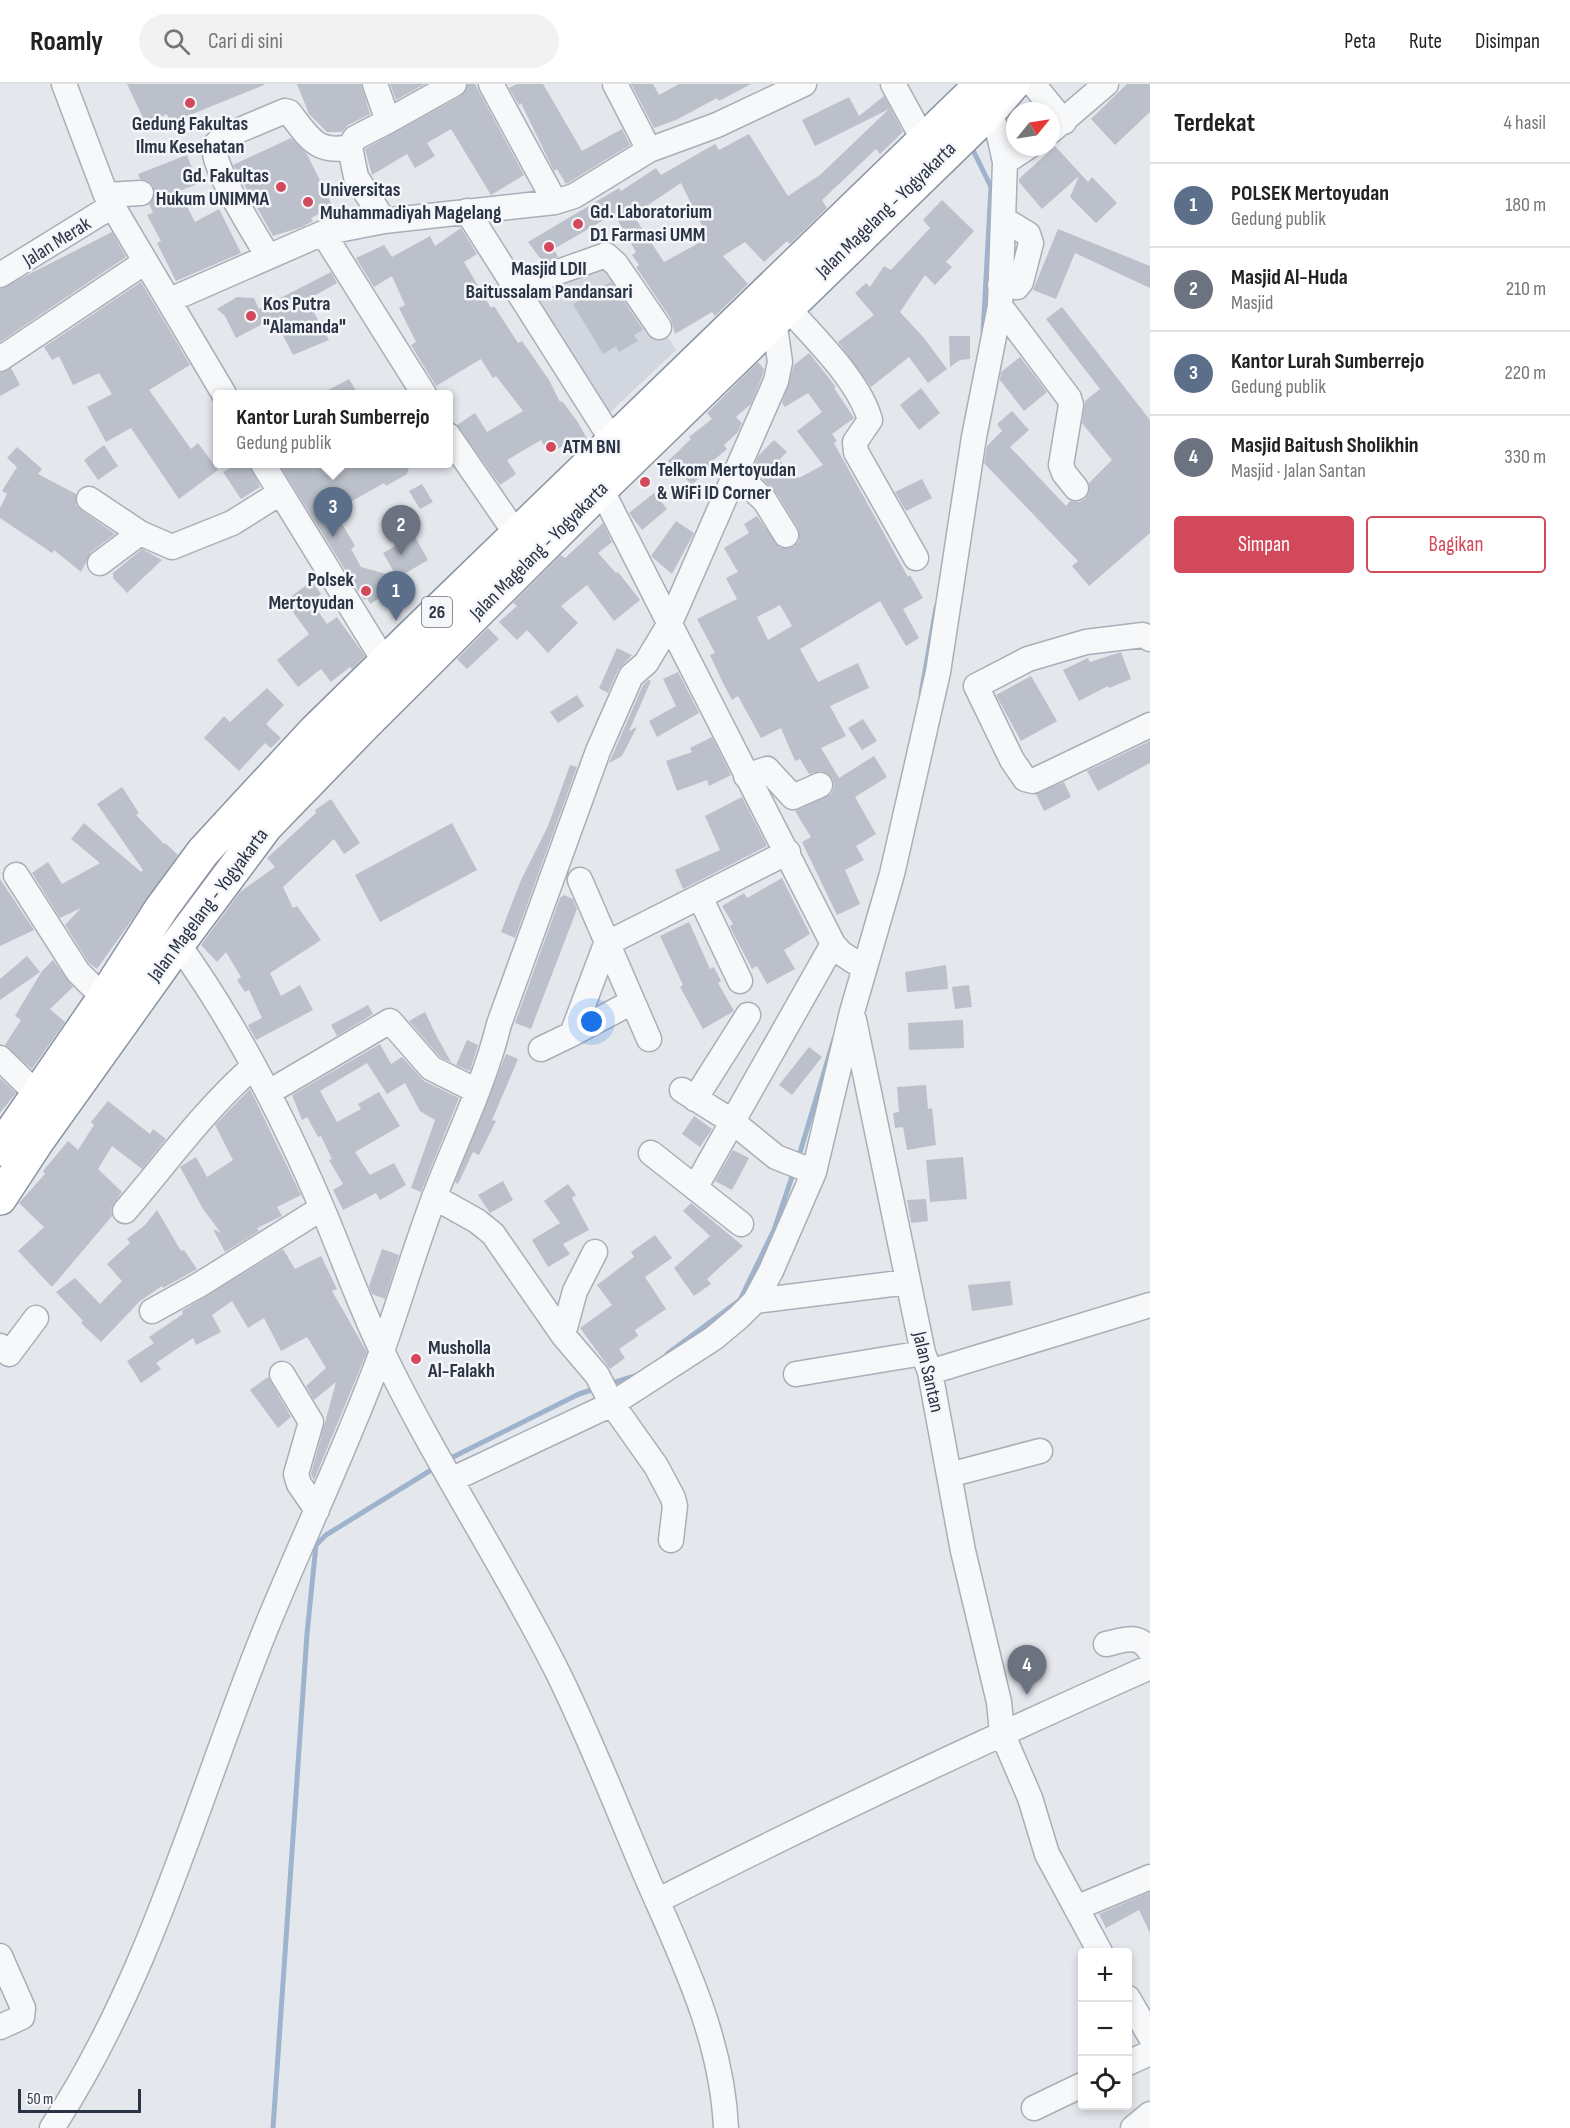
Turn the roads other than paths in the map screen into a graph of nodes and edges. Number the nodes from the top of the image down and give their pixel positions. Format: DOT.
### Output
graph roads {
  1 [pos="64,84"];
  2 [pos="375,84"];
  3 [pos="454,84"];
  4 [pos="491,84"];
  5 [pos="615,84"];
  6 [pos="804,84"];
  7 [pos="893,84"];
  8 [pos="1013,84"];
  9 [pos="1033,84"];
  10 [pos="1106,84"];
  11 [pos="1043,102"];
  12 [pos="961,115"];
  13 [pos="388,121"];
  14 [pos="1060,125"];
  15 [pos="350,147"];
  16 [pos="649,150"];
  17 [pos="1014,156"];
  18 [pos="1005,162"];
  19 [pos="141,193"];
  20 [pos="109,201"];
  21 [pos="555,202"];
  22 [pos="467,211"];
  23 [pos="384,221"];
  24 [pos="323,233"];
  25 [pos="268,257"];
  26 [pos="145,262"];
  27 [pos="0,275"];
  28 [pos="519,289"];
  29 [pos="1000,296"];
  30 [pos="170,300"];
  31 [pos="780,313"];
  32 [pos="659,327"];
  33 [pos="0,359"];
  34 [pos="222,390"];
  35 [pos="421,390"];
  36 [pos="612,440"];
  37 [pos="453,442"];
  38 [pos="265,468"];
  39 [pos="736,473"];
  40 [pos="601,489"];
  41 [pos="1076,489"];
  42 [pos="280,493"];
  43 [pos="90,499"];
  44 [pos="140,533"];
  45 [pos="517,535"];
  46 [pos="786,535"];
  47 [pos="916,558"];
  48 [pos="100,563"];
  49 [pos="453,616"];
  50 [pos="669,625"];
  51 [pos="1150,639"];
  52 [pos="386,664"];
  53 [pos="938,672"];
  54 [pos="976,686"];
  55 [pos="1150,725"];
  56 [pos="746,776"];
  57 [pos="820,785"];
  58 [pos="788,852"];
  59 [pos="16,875"];
  60 [pos="580,880"];
  61 [pos="700,897"];
  62 [pos="178,944"];
  63 [pos="606,944"];
  64 [pos="849,958"];
  65 [pos="740,981"];
  66 [pos="104,998"];
  67 [pos="632,1002"];
  68 [pos="852,1012"];
  69 [pos="748,1016"];
  70 [pos="572,1034"];
  71 [pos="649,1039"];
  72 [pos="541,1049"];
  73 [pos="0,1058"];
  74 [pos="254,1066"];
  75 [pos="477,1091"];
  76 [pos="269,1092"];
  77 [pos="37,1094"];
  78 [pos="733,1122"];
  79 [pos="0,1149"];
  80 [pos="651,1154"];
  81 [pos="806,1169"];
  82 [pos="695,1188"];
  83 [pos="434,1197"];
  84 [pos="0,1198"];
  85 [pos="322,1208"];
  86 [pos="125,1211"];
  87 [pos="741,1224"];
  88 [pos="595,1252"];
  89 [pos="908,1282"];
  90 [pos="755,1300"];
  91 [pos="1150,1305"];
  92 [pos="152,1311"];
  93 [pos="36,1318"];
  94 [pos="563,1335"];
  95 [pos="382,1351"];
  96 [pos="3,1356"];
  97 [pos="927,1363"];
  98 [pos="282,1374"];
  99 [pos="796,1374"];
  100 [pos="605,1391"];
  101 [pos="1040,1451"];
  102 [pos="950,1475"];
  103 [pos="449,1477"];
  104 [pos="317,1510"];
  105 [pos="671,1540"];
  106 [pos="1106,1644"];
  107 [pos="1150,1651"];
  108 [pos="1150,1667"];
  109 [pos="1002,1733"];
  110 [pos="1150,1877"];
  111 [pos="657,1901"];
  112 [pos="1076,1908"];
  113 [pos="1097,1948"];
  114 [pos="0,1956"];
  115 [pos="1130,2002"];
  116 [pos="0,2027"];
  117 [pos="1150,2036"];
  118 [pos="1150,2053"];
  119 [pos="1132,2061"];
  120 [pos="1078,2087"];
  121 [pos="1034,2108"];
  122 [pos="1150,2114"];
  123 [pos="52,2128"];
  124 [pos="726,2128"];
  125 [pos="1133,2128"];
  1 -- 20 [label="street"];
  2 -- 13 [label="street"];
  3 -- 13 [label="street"];
  4 -- 21 [label="street"];
  5 -- 16 [label="street"];
  6 -- 16 [label="street"];
  7 -- 12 [label="street"];
  8 -- 12 [label="highway, Jalan Magelang - Yogyakarta / 26"];
  9 -- 11 [label="street"];
  10 -- 14 [label="street"];
  12 -- 18 [label="street"];
  12 -- 31 [label="highway, Jalan Magelang - Yogyakarta / 26"];
  12 -- 36 [label="highway, Jalan Magelang - Yogyakarta / 26"];
  13 -- 15 [label="street"];
  15 -- 23 [label="street"];
  15 -- 25 [label="street"];
  16 -- 21 [label="street"];
  17 -- 18 [label="street"];
  18 -- 29 [label="street"];
  19 -- 20 [label="street"];
  20 -- 26 [label="street"];
  20 -- 27 [label="street, Jalan Merak"];
  21 -- 22 [label="street"];
  22 -- 23 [label="street"];
  22 -- 28 [label="street"];
  23 -- 24 [label="street"];
  24 -- 25 [label="street"];
  24 -- 35 [label="street"];
  25 -- 30 [label="street"];
  26 -- 30 [label="street"];
  26 -- 33 [label="street"];
  28 -- 32 [label="street"];
  28 -- 36 [label="street"];
  29 -- 41 [label="street"];
  29 -- 53 [label="street"];
  30 -- 34 [label="street"];
  31 -- 39 [label="street"];
  31 -- 40 [label="highway, Jalan Magelang - Yogyakarta / 26"];
  31 -- 47 [label="street"];
  36 -- 45 [label="highway, Jalan Magelang - Yogyakarta / 26"];
  37 -- 45 [label="street"];
  38 -- 42 [label="street"];
  39 -- 46 [label="street"];
  39 -- 50 [label="street"];
  40 -- 49 [label="highway, Jalan Magelang - Yogyakarta / 26"];
  40 -- 50 [label="street"];
  42 -- 44 [label="street"];
  42 -- 52 [label="street"];
  43 -- 44 [label="street"];
  44 -- 48 [label="street"];
  45 -- 49 [label="highway, Jalan Magelang - Yogyakarta / 26"];
  49 -- 52 [label="highway, Jalan Magelang - Yogyakarta / 26"];
  49 -- 62 [label="highway, Jalan Magelang - Yogyakarta / 26"];
  50 -- 56 [label="street"];
  50 -- 75 [label="street"];
  51 -- 54 [label="street"];
  52 -- 66 [label="highway, Jalan Magelang - Yogyakarta / 26"];
  53 -- 54 [label="street"];
  53 -- 64 [label="street"];
  54 -- 55 [label="street"];
  56 -- 57 [label="street"];
  56 -- 58 [label="street"];
  58 -- 61 [label="street"];
  58 -- 64 [label="street"];
  59 -- 66 [label="street"];
  60 -- 63 [label="street"];
  61 -- 63 [label="street"];
  61 -- 65 [label="street"];
  62 -- 74 [label="street"];
  62 -- 84 [label="highway, Jalan Magelang - Yogyakarta / 26"];
  63 -- 67 [label="street"];
  63 -- 70 [label="street"];
  64 -- 68 [label="street"];
  64 -- 78 [label="street"];
  66 -- 77 [label="highway, Jalan Magelang - Yogyakarta / 26"];
  67 -- 70 [label="street"];
  67 -- 71 [label="street"];
  68 -- 81 [label="street"];
  68 -- 89 [label="street, Jalan Santan"];
  69 -- 78 [label="street"];
  70 -- 72 [label="street"];
  73 -- 77 [label="street"];
  74 -- 76 [label="street"];
  74 -- 86 [label="street"];
  75 -- 76 [label="street"];
  75 -- 83 [label="street"];
  76 -- 85 [label="street"];
  77 -- 79 [label="highway, Jalan Magelang - Yogyakarta / 26"];
  78 -- 81 [label="street"];
  78 -- 82 [label="street"];
  80 -- 82 [label="street"];
  81 -- 90 [label="street"];
  82 -- 87 [label="street"];
  83 -- 94 [label="street"];
  83 -- 95 [label="street"];
  85 -- 92 [label="street"];
  85 -- 95 [label="street"];
  88 -- 94 [label="street"];
  89 -- 90 [label="street"];
  89 -- 97 [label="street, Jalan Santan"];
  90 -- 100 [label="street"];
  91 -- 97 [label="street"];
  93 -- 96 [label="street"];
  94 -- 100 [label="street"];
  95 -- 103 [label="street"];
  95 -- 104 [label="street"];
  97 -- 99 [label="street"];
  97 -- 102 [label="street, Jalan Santan"];
  98 -- 104 [label="street"];
  100 -- 103 [label="street"];
  100 -- 105 [label="street"];
  101 -- 102 [label="street"];
  102 -- 109 [label="street, Jalan Santan"];
  103 -- 111 [label="street"];
  104 -- 123 [label="street"];
  106 -- 107 [label="street"];
  108 -- 109 [label="street"];
  109 -- 111 [label="street"];
  109 -- 112 [label="street, Jalan Santan"];
  110 -- 112 [label="street"];
  111 -- 124 [label="street"];
  112 -- 113 [label="street, Jalan Santan"];
  114 -- 116 [label="street"];
  115 -- 117 [label="street"];
  118 -- 119 [label="street"];
  120 -- 121 [label="street"];
  122 -- 125 [label="street"];
}
